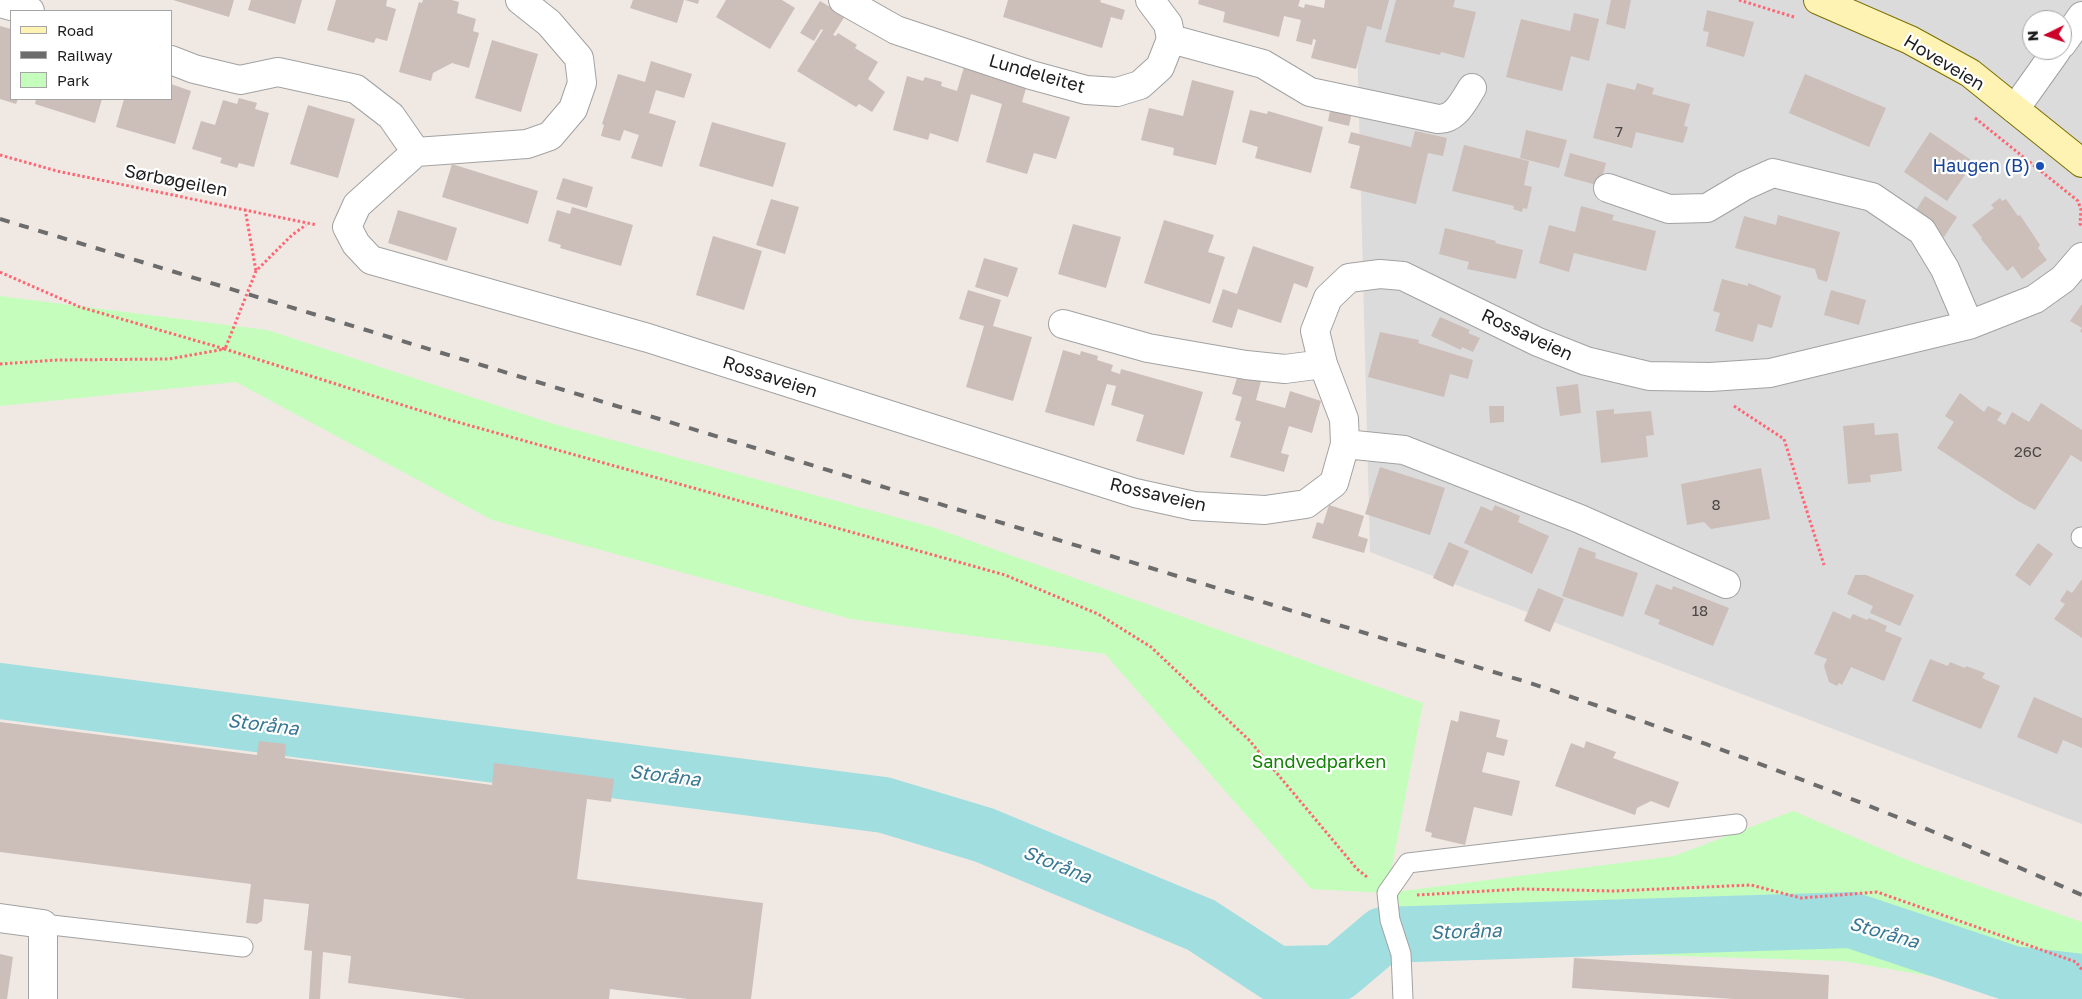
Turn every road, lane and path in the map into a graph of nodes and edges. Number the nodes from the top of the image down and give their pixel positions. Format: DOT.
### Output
graph roads {
  1 [pos="520,0"];
  2 [pos="843,0"];
  3 [pos="1150,0"];
  4 [pos="1740,0"];
  5 [pos="0,3"];
  6 [pos="26,10"];
  7 [pos="1810,10"];
  8 [pos="2082,16"];
  9 [pos="2072,30"];
  10 [pos="1172,39"];
  11 [pos="172,60"];
  12 [pos="2050,60"];
  13 [pos="1472,88"];
  14 [pos="2015,109"];
  15 [pos="1971,115"];
  16 [pos="416,152"];
  17 [pos="0,155"];
  18 [pos="2082,163"];
  19 [pos="1608,188"];
  20 [pos="244,209"];
  21 [pos="306,224"];
  22 [pos="347,226"];
  23 [pos="2082,226"];
  24 [pos="2082,257"];
  25 [pos="256,271"];
  26 [pos="0,272"];
  27 [pos="1063,324"];
  28 [pos="1969,325"];
  29 [pos="225,349"];
  30 [pos="0,364"];
  31 [pos="1323,364"];
  32 [pos="1728,402"];
  33 [pos="1345,444"];
  34 [pos="1824,564"];
  35 [pos="1726,584"];
  36 [pos="1737,824"];
  37 [pos="1387,893"];
  38 [pos="0,918"];
  39 [pos="43,924"];
  40 [pos="244,947"];
  41 [pos="2082,970"];
  42 [pos="43,999"];
  43 [pos="1403,999"];
  1 -- 16 [label="street"];
  2 -- 10 [label="street, Lundeleitet"];
  3 -- 10 [label="street"];
  4 -- 7 [label="path"];
  5 -- 6 [label="street"];
  7 -- 14 [label="main road, Hoveveien"];
  8 -- 9 [label="street"];
  10 -- 13 [label="street"];
  11 -- 16 [label="street"];
  12 -- 14 [label="street"];
  14 -- 18 [label="main road, Hoveveien"];
  15 -- 23 [label="path"];
  16 -- 22 [label="street"];
  17 -- 20 [label="path, Sørbøgeilen"];
  19 -- 28 [label="street"];
  20 -- 21 [label="path, Sørbøgeilen"];
  20 -- 25 [label="path"];
  21 -- 22 [label="path, Sørbøgeilen"];
  21 -- 25 [label="path"];
  22 -- 33 [label="street, Rossaveien"];
  24 -- 28 [label="street, Rossaveien"];
  25 -- 29 [label="path"];
  26 -- 29 [label="path"];
  27 -- 31 [label="street"];
  28 -- 31 [label="street, Rossaveien"];
  29 -- 30 [label="path"];
  29 -- 37 [label="path"];
  31 -- 33 [label="street, Rossaveien"];
  32 -- 34 [label="path"];
  33 -- 35 [label="street"];
  36 -- 37 [label="lane"];
  37 -- 41 [label="path"];
  37 -- 43 [label="lane"];
  38 -- 39 [label="street"];
  39 -- 40 [label="lane"];
  39 -- 42 [label="street"];
}
